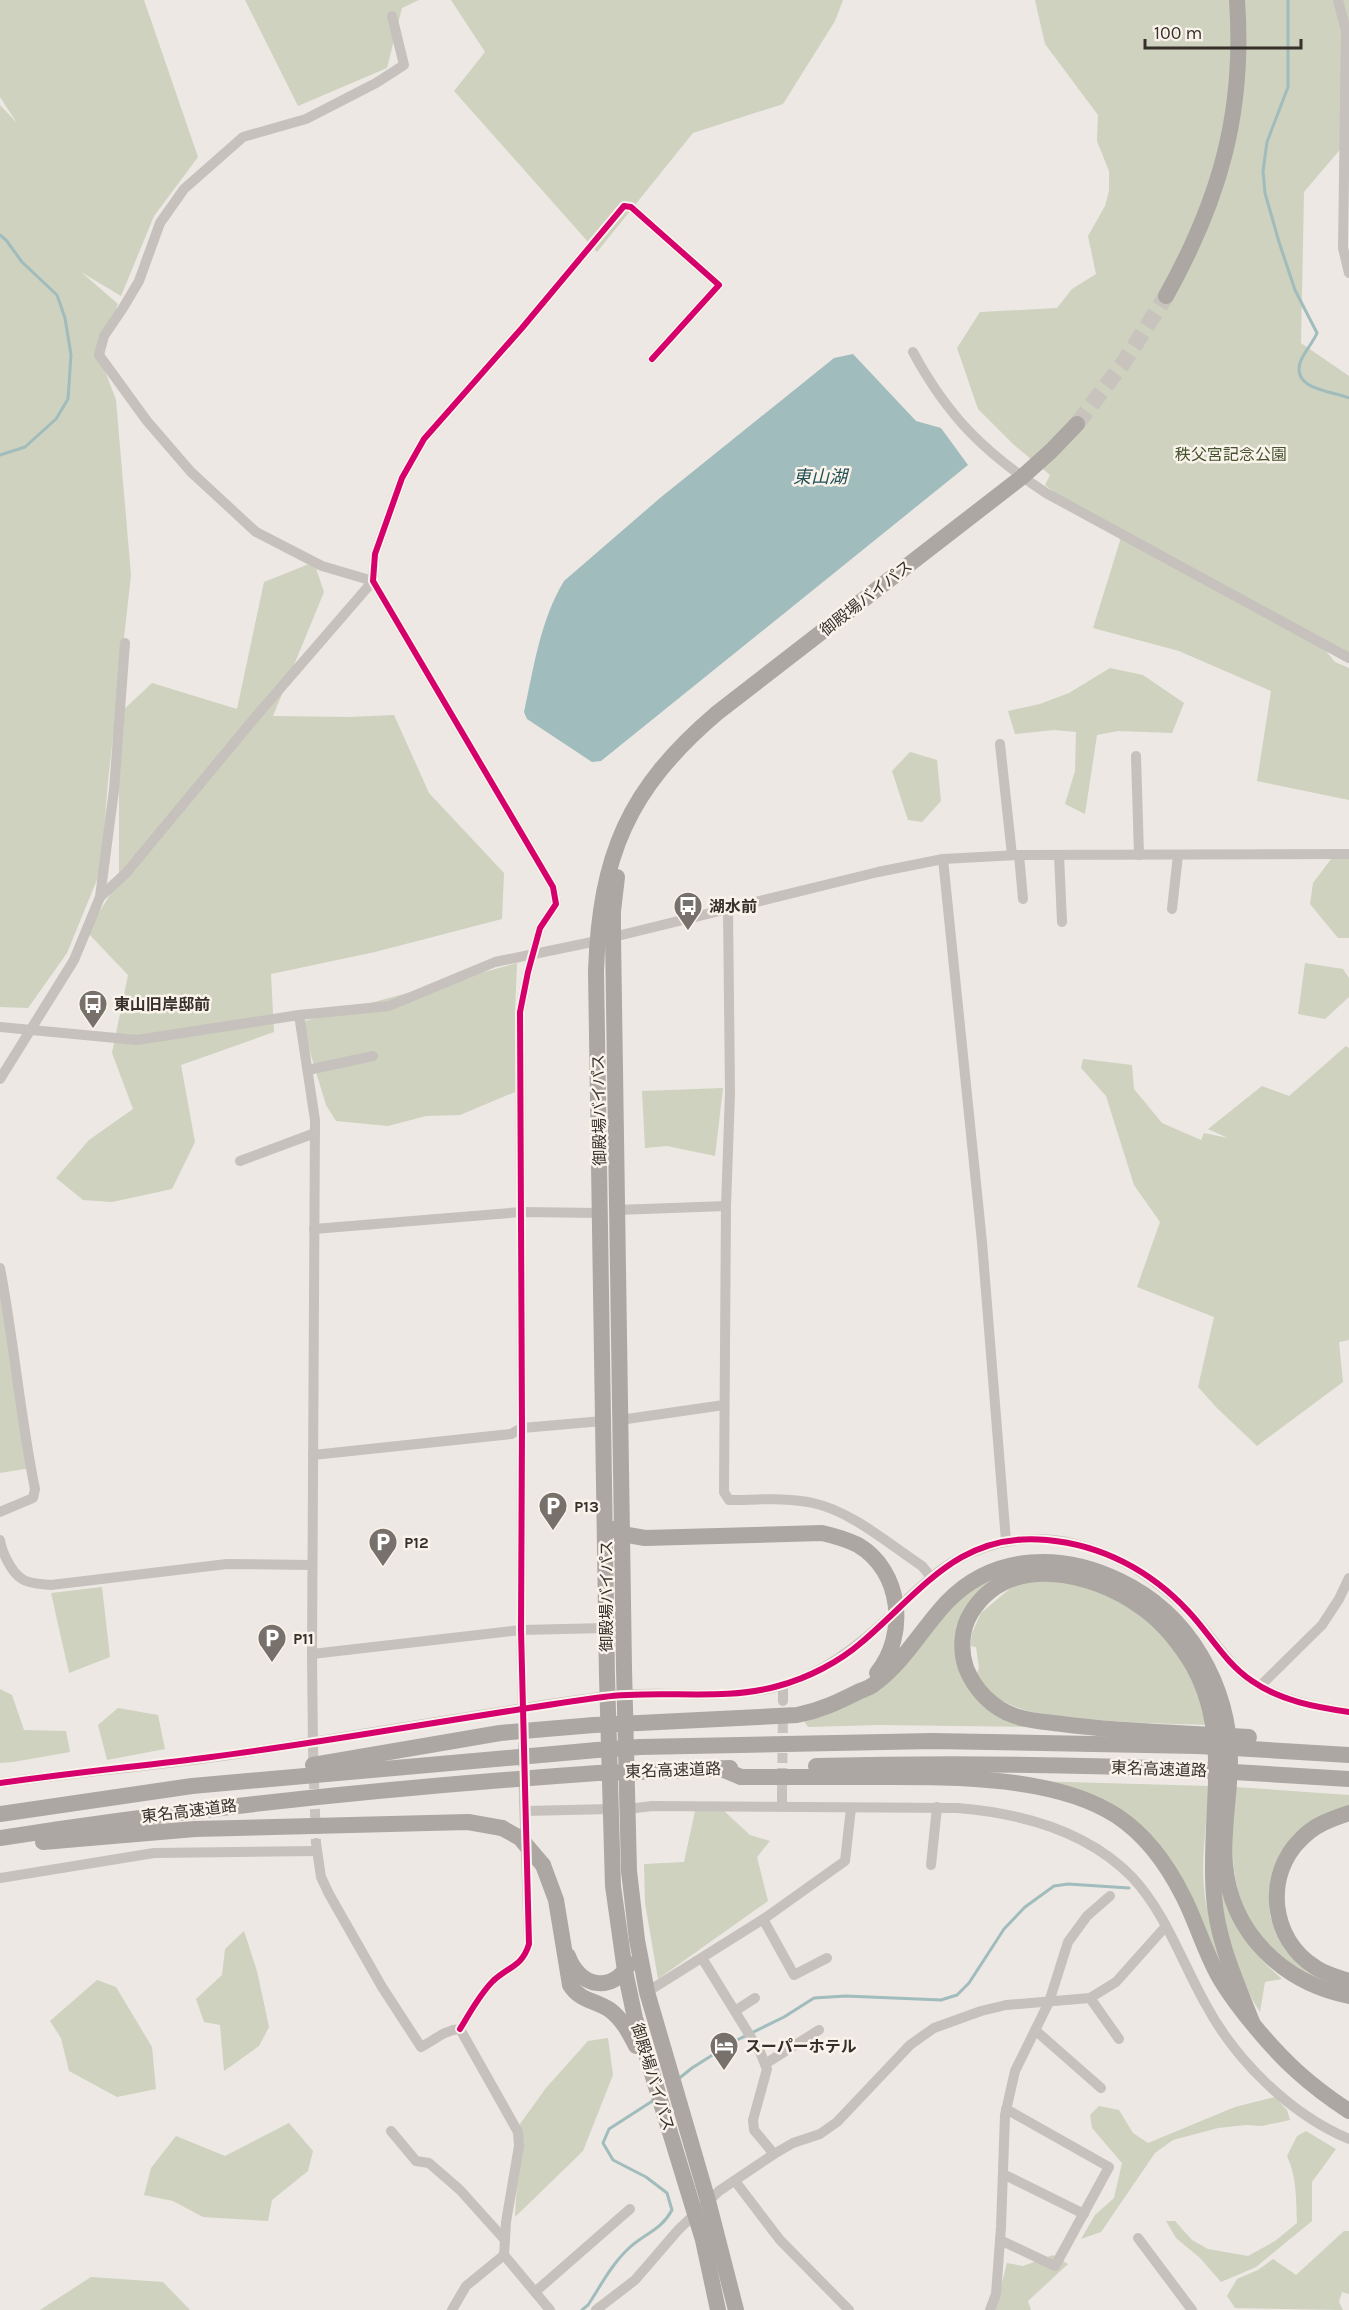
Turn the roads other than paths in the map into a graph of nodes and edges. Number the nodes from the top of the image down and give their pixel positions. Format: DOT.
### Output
graph roads {
  1 [pos="1237,0"];
  2 [pos="1338,0"];
  3 [pos="392,16"];
  4 [pos="1349,273"];
  5 [pos="1166,296"];
  6 [pos="913,352"];
  7 [pos="652,359"];
  8 [pos="1077,423"];
  9 [pos="1022,477"];
  10 [pos="373,581"];
  11 [pos="125,643"];
  12 [pos="1349,658"];
  13 [pos="1000,744"];
  14 [pos="1136,756"];
  15 [pos="1349,854"];
  16 [pos="1015,855"];
  17 [pos="1059,855"];
  18 [pos="1138,855"];
  19 [pos="1178,855"];
  20 [pos="943,859"];
  21 [pos="100,897"];
  22 [pos="1023,899"];
  23 [pos="728,908"];
  24 [pos="1172,909"];
  25 [pos="1062,922"];
  26 [pos="605,939"];
  27 [pos="533,954"];
  28 [pos="299,1015"];
  29 [pos="0,1027"];
  30 [pos="29,1030"];
  31 [pos="373,1056"];
  32 [pos="308,1070"];
  33 [pos="0,1079"];
  34 [pos="315,1133"];
  35 [pos="240,1161"];
  36 [pos="726,1206"];
  37 [pos="609,1211"];
  38 [pos="521,1212"];
  39 [pos="314,1229"];
  40 [pos="0,1268"];
  41 [pos="724,1405"];
  42 [pos="611,1420"];
  43 [pos="522,1428"];
  44 [pos="313,1455"];
  45 [pos="0,1512"];
  46 [pos="605,1520"];
  47 [pos="622,1534"];
  48 [pos="645,1538"];
  49 [pos="0,1540"];
  50 [pos="1006,1541"];
  51 [pos="623,1560"];
  52 [pos="312,1565"];
  53 [pos="931,1577"];
  54 [pos="1349,1578"];
  55 [pos="908,1598"];
  56 [pos="888,1618"];
  57 [pos="606,1628"];
  58 [pos="521,1630"];
  59 [pos="312,1654"];
  60 [pos="783,1685"];
  61 [pos="1260,1686"];
  62 [pos="860,1691"];
  63 [pos="625,1694"];
  64 [pos="608,1696"];
  65 [pos="783,1701"];
  66 [pos="1349,1712"];
  67 [pos="522,1713"];
  68 [pos="1196,1740"];
  69 [pos="313,1745"];
  70 [pos="1349,1755"];
  71 [pos="719,1768"];
  72 [pos="1349,1779"];
  73 [pos="0,1783"];
  74 [pos="192,1786"];
  75 [pos="782,1793"];
  76 [pos="524,1799"];
  77 [pos="782,1806"];
  78 [pos="937,1807"];
  79 [pos="851,1808"];
  80 [pos="611,1809"];
  81 [pos="628,1809"];
  82 [pos="525,1811"];
  83 [pos="1349,1813"];
  84 [pos="0,1814"];
  85 [pos="0,1838"];
  86 [pos="0,1845"];
  87 [pos="931,1865"];
  88 [pos="629,1871"];
  89 [pos="0,1878"];
  90 [pos="1110,1896"];
  91 [pos="763,1919"];
  92 [pos="1166,1926"];
  93 [pos="562,1933"];
  94 [pos="827,1958"];
  95 [pos="702,1959"];
  96 [pos="624,1971"];
  97 [pos="1349,1981"];
  98 [pos="647,1992"];
  99 [pos="1349,1996"];
  100 [pos="755,1998"];
  101 [pos="1090,1998"];
  102 [pos="1049,2002"];
  103 [pos="735,2011"];
  104 [pos="1252,2022"];
  105 [pos="460,2029"];
  106 [pos="819,2030"];
  107 [pos="1035,2030"];
  108 [pos="1119,2039"];
  109 [pos="765,2064"];
  110 [pos="662,2079"];
  111 [pos="1101,2088"];
  112 [pos="1006,2109"];
  113 [pos="1349,2111"];
  114 [pos="391,2131"];
  115 [pos="1349,2139"];
  116 [pos="774,2154"];
  117 [pos="1003,2174"];
  118 [pos="735,2181"];
  119 [pos="708,2201"];
  120 [pos="630,2208"];
  121 [pos="695,2214"];
  122 [pos="1084,2214"];
  123 [pos="1138,2238"];
  124 [pos="505,2240"];
  125 [pos="1000,2240"];
  126 [pos="504,2255"];
  127 [pos="535,2292"];
  128 [pos="452,2310"];
  129 [pos="550,2310"];
  130 [pos="596,2310"];
  131 [pos="718,2310"];
  132 [pos="736,2310"];
  133 [pos="849,2310"];
  134 [pos="990,2310"];
  135 [pos="1192,2310"];
  1 -- 5 [label="highway"];
  2 -- 4 [label="street"];
  3 -- 10 [label="street"];
  6 -- 9 [label="street"];
  7 -- 10 [label="street"];
  8 -- 9 [label="highway, 御殿場バイパス"];
  9 -- 12 [label="street"];
  9 -- 26 [label="highway, 御殿場バイパス"];
  10 -- 21 [label="street"];
  10 -- 27 [label="street"];
  11 -- 21 [label="street"];
  13 -- 16 [label="street"];
  14 -- 18 [label="street"];
  15 -- 19 [label="street"];
  16 -- 17 [label="street"];
  16 -- 20 [label="street"];
  16 -- 22 [label="street"];
  17 -- 18 [label="street"];
  17 -- 25 [label="street"];
  18 -- 19 [label="street"];
  19 -- 24 [label="street"];
  20 -- 23 [label="street"];
  20 -- 50 [label="street"];
  21 -- 30 [label="street"];
  23 -- 26 [label="street"];
  23 -- 36 [label="street"];
  26 -- 27 [label="street"];
  26 -- 37 [label="highway, 御殿場バイパス"];
  27 -- 28 [label="street"];
  27 -- 38 [label="street"];
  28 -- 30 [label="street"];
  28 -- 32 [label="street"];
  29 -- 30 [label="street"];
  30 -- 33 [label="street"];
  31 -- 32 [label="street"];
  32 -- 34 [label="street"];
  34 -- 35 [label="street"];
  34 -- 39 [label="street"];
  36 -- 37 [label="street"];
  36 -- 41 [label="street"];
  37 -- 38 [label="street"];
  37 -- 42 [label="highway, 御殿場バイパス"];
  38 -- 39 [label="street"];
  38 -- 43 [label="street"];
  39 -- 44 [label="street"];
  40 -- 45 [label="street"];
  41 -- 42 [label="street"];
  41 -- 53 [label="street"];
  42 -- 43 [label="street"];
  42 -- 46 [label="highway, 御殿場バイパス"];
  42 -- 47 [label="highway, 御殿場バイパス"];
  43 -- 44 [label="street"];
  43 -- 58 [label="street"];
  44 -- 52 [label="street"];
  46 -- 47 [label="highway"];
  46 -- 57 [label="highway, 御殿場バイパス"];
  47 -- 48 [label="highway"];
  47 -- 51 [label="highway, 御殿場バイパス"];
  48 -- 51 [label="highway"];
  48 -- 62 [label="highway"];
  49 -- 52 [label="street"];
  50 -- 53 [label="street"];
  50 -- 61 [label="street"];
  51 -- 63 [label="highway, 御殿場バイパス"];
  52 -- 59 [label="street"];
  53 -- 55 [label="street"];
  54 -- 61 [label="street"];
  56 -- 60 [label="street"];
  57 -- 58 [label="street"];
  57 -- 64 [label="highway, 御殿場バイパス"];
  58 -- 59 [label="street"];
  58 -- 67 [label="street"];
  59 -- 69 [label="street"];
  60 -- 63 [label="street"];
  60 -- 65 [label="street"];
  61 -- 66 [label="street"];
  62 -- 74 [label="highway, bridge"];
  62 -- 99 [label="highway"];
  63 -- 64 [label="street"];
  63 -- 81 [label="highway, 御殿場バイパス"];
  64 -- 67 [label="street"];
  64 -- 80 [label="highway, 御殿場バイパス"];
  67 -- 69 [label="street"];
  68 -- 70 [label="highway, 東名高速道路, bridge"];
  68 -- 74 [label="highway, 東名高速道路, bridge"];
  68 -- 104 [label="highway"];
  69 -- 73 [label="street"];
  71 -- 72 [label="highway, 東名高速道路, bridge"];
  71 -- 85 [label="highway, 東名高速道路, bridge"];
  71 -- 104 [label="highway"];
  74 -- 84 [label="highway, 東名高速道路"];
  75 -- 77 [label="street"];
  76 -- 82 [label="street"];
  77 -- 79 [label="street"];
  77 -- 81 [label="street"];
  78 -- 79 [label="street"];
  78 -- 87 [label="street"];
  78 -- 92 [label="street"];
  79 -- 91 [label="street"];
  80 -- 82 [label="street"];
  80 -- 96 [label="highway, 御殿場バイパス"];
  81 -- 88 [label="highway, 御殿場バイパス"];
  82 -- 105 [label="street"];
  83 -- 97 [label="highway"];
  86 -- 93 [label="highway, bridge"];
  88 -- 96 [label="highway"];
  88 -- 98 [label="highway, 御殿場バイパス"];
  89 -- 105 [label="street"];
  90 -- 102 [label="street"];
  91 -- 94 [label="street"];
  91 -- 95 [label="street"];
  92 -- 101 [label="street"];
  92 -- 115 [label="street"];
  93 -- 96 [label="highway"];
  93 -- 110 [label="highway"];
  95 -- 98 [label="street"];
  95 -- 103 [label="street"];
  96 -- 110 [label="highway, 御殿場バイパス"];
  98 -- 110 [label="highway, 御殿場バイパス"];
  100 -- 103 [label="street"];
  101 -- 102 [label="street"];
  101 -- 108 [label="street"];
  102 -- 107 [label="street"];
  102 -- 116 [label="street"];
  103 -- 109 [label="street"];
  104 -- 113 [label="highway"];
  105 -- 124 [label="street"];
  106 -- 109 [label="street"];
  107 -- 111 [label="street"];
  107 -- 112 [label="street"];
  109 -- 116 [label="street"];
  110 -- 119 [label="highway, 御殿場バイパス"];
  110 -- 121 [label="highway, 御殿場バイパス"];
  112 -- 117 [label="street"];
  112 -- 122 [label="street"];
  114 -- 124 [label="street"];
  116 -- 118 [label="street"];
  117 -- 122 [label="street"];
  117 -- 125 [label="street"];
  118 -- 119 [label="street"];
  118 -- 133 [label="street"];
  119 -- 121 [label="street"];
  119 -- 132 [label="highway, 御殿場バイパス"];
  120 -- 127 [label="street"];
  121 -- 130 [label="street"];
  121 -- 131 [label="highway, 御殿場バイパス"];
  122 -- 125 [label="street"];
  123 -- 135 [label="street"];
  124 -- 126 [label="street"];
  125 -- 134 [label="street"];
  126 -- 127 [label="street"];
  126 -- 128 [label="street"];
  127 -- 129 [label="street"];
}
